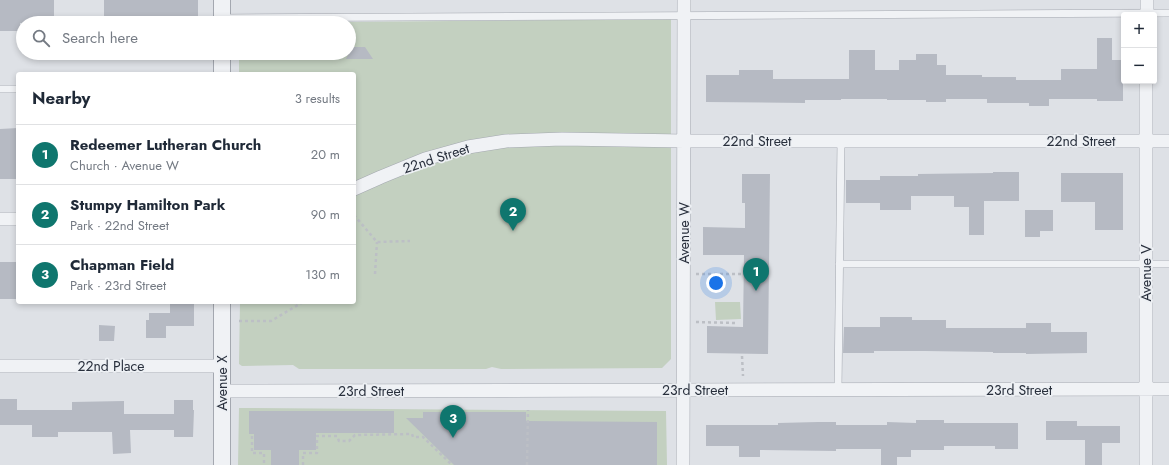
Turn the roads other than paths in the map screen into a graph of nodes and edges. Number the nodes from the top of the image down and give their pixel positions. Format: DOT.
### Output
graph roads {
  1 [pos="222,0"];
  2 [pos="684,0"];
  3 [pos="1146,9"];
  4 [pos="1169,13"];
  5 [pos="684,15"];
  6 [pos="222,16"];
  7 [pos="356,19"];
  8 [pos="222,60"];
  9 [pos="222,72"];
  10 [pos="1146,84"];
  11 [pos="0,89"];
  12 [pos="16,89"];
  13 [pos="684,141"];
  14 [pos="841,141"];
  15 [pos="1146,141"];
  16 [pos="1169,141"];
  17 [pos="356,188"];
  18 [pos="0,219"];
  19 [pos="16,219"];
  20 [pos="839,264"];
  21 [pos="1146,264"];
  22 [pos="1169,264"];
  23 [pos="222,304"];
  24 [pos="0,366"];
  25 [pos="222,366"];
  26 [pos="1146,389"];
  27 [pos="1169,389"];
  28 [pos="683,390"];
  29 [pos="838,390"];
  30 [pos="222,391"];
  31 [pos="222,465"];
  32 [pos="683,465"];
  33 [pos="1146,465"];
  1 -- 6 [label="street"];
  2 -- 5 [label="street, Avenue W"];
  3 -- 4 [label="lane"];
  3 -- 5 [label="lane"];
  5 -- 7 [label="lane"];
  5 -- 13 [label="street, Avenue W"];
  8 -- 9 [label="street"];
  10 -- 15 [label="street, Avenue V"];
  11 -- 12 [label="lane"];
  13 -- 14 [label="street, 22nd Street"];
  13 -- 17 [label="street, 22nd Street"];
  13 -- 28 [label="street, Avenue W"];
  14 -- 15 [label="street, 22nd Street"];
  14 -- 20 [label="lane"];
  15 -- 16 [label="street, 22nd Street"];
  15 -- 21 [label="street, Avenue V"];
  18 -- 19 [label="street"];
  20 -- 21 [label="lane"];
  20 -- 29 [label="lane"];
  21 -- 22 [label="lane"];
  21 -- 26 [label="street, Avenue V"];
  23 -- 25 [label="street, Avenue X"];
  24 -- 25 [label="street, 22nd Place"];
  25 -- 30 [label="street, Avenue X"];
  26 -- 27 [label="street, 23rd Street"];
  26 -- 29 [label="street, 23rd Street"];
  26 -- 33 [label="street, Avenue V"];
  28 -- 29 [label="street, 23rd Street"];
  28 -- 30 [label="street, 23rd Street"];
  28 -- 32 [label="street, Avenue W"];
  30 -- 31 [label="street, Avenue X"];
}
